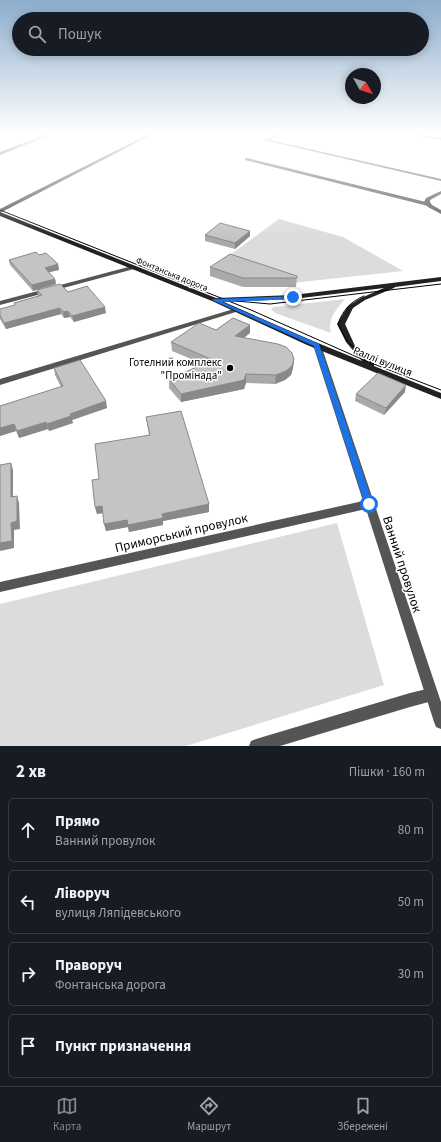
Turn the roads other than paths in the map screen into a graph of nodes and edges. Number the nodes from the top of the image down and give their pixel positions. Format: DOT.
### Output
graph roads {
  1 [pos="83,169"];
  2 [pos="283,169"];
  3 [pos="392,169"];
  4 [pos="441,180"];
  5 [pos="441,192"];
  6 [pos="428,204"];
  7 [pos="0,211"];
  8 [pos="441,212"];
  9 [pos="0,214"];
  10 [pos="132,268"];
  11 [pos="441,279"];
  12 [pos="404,283"];
  13 [pos="214,300"];
  14 [pos="0,303"];
  15 [pos="237,310"];
  16 [pos="317,345"];
  17 [pos="379,371"];
  18 [pos="0,382"];
  19 [pos="441,396"];
  20 [pos="369,504"];
  21 [pos="0,587"];
  22 [pos="431,695"];
  23 [pos="441,722"];
  24 [pos="256,746"];
  1 -- 7 [label="street"];
  2 -- 6 [label="street"];
  3 -- 4 [label="street"];
  5 -- 6 [label="street"];
  6 -- 8 [label="street"];
  9 -- 10 [label="main road, Фонтанська дорога"];
  10 -- 13 [label="main road, Фонтанська дорога"];
  10 -- 14 [label="street"];
  11 -- 12 [label="main road, Фонтанська дорога"];
  12 -- 13 [label="main road, Фонтанська дорога"];
  12 -- 17 [label="main road"];
  13 -- 15 [label="main road, Раллі вулиця"];
  15 -- 16 [label="main road, Раллі вулиця"];
  15 -- 18 [label="street"];
  16 -- 17 [label="main road, Раллі вулиця"];
  16 -- 20 [label="street, Ванний провулок"];
  17 -- 19 [label="main road, Раллі вулиця"];
  20 -- 21 [label="street, Приморський провулок"];
  20 -- 22 [label="street, Ванний провулок"];
  22 -- 23 [label="street, Ванний провулок"];
  22 -- 24 [label="street"];
}
